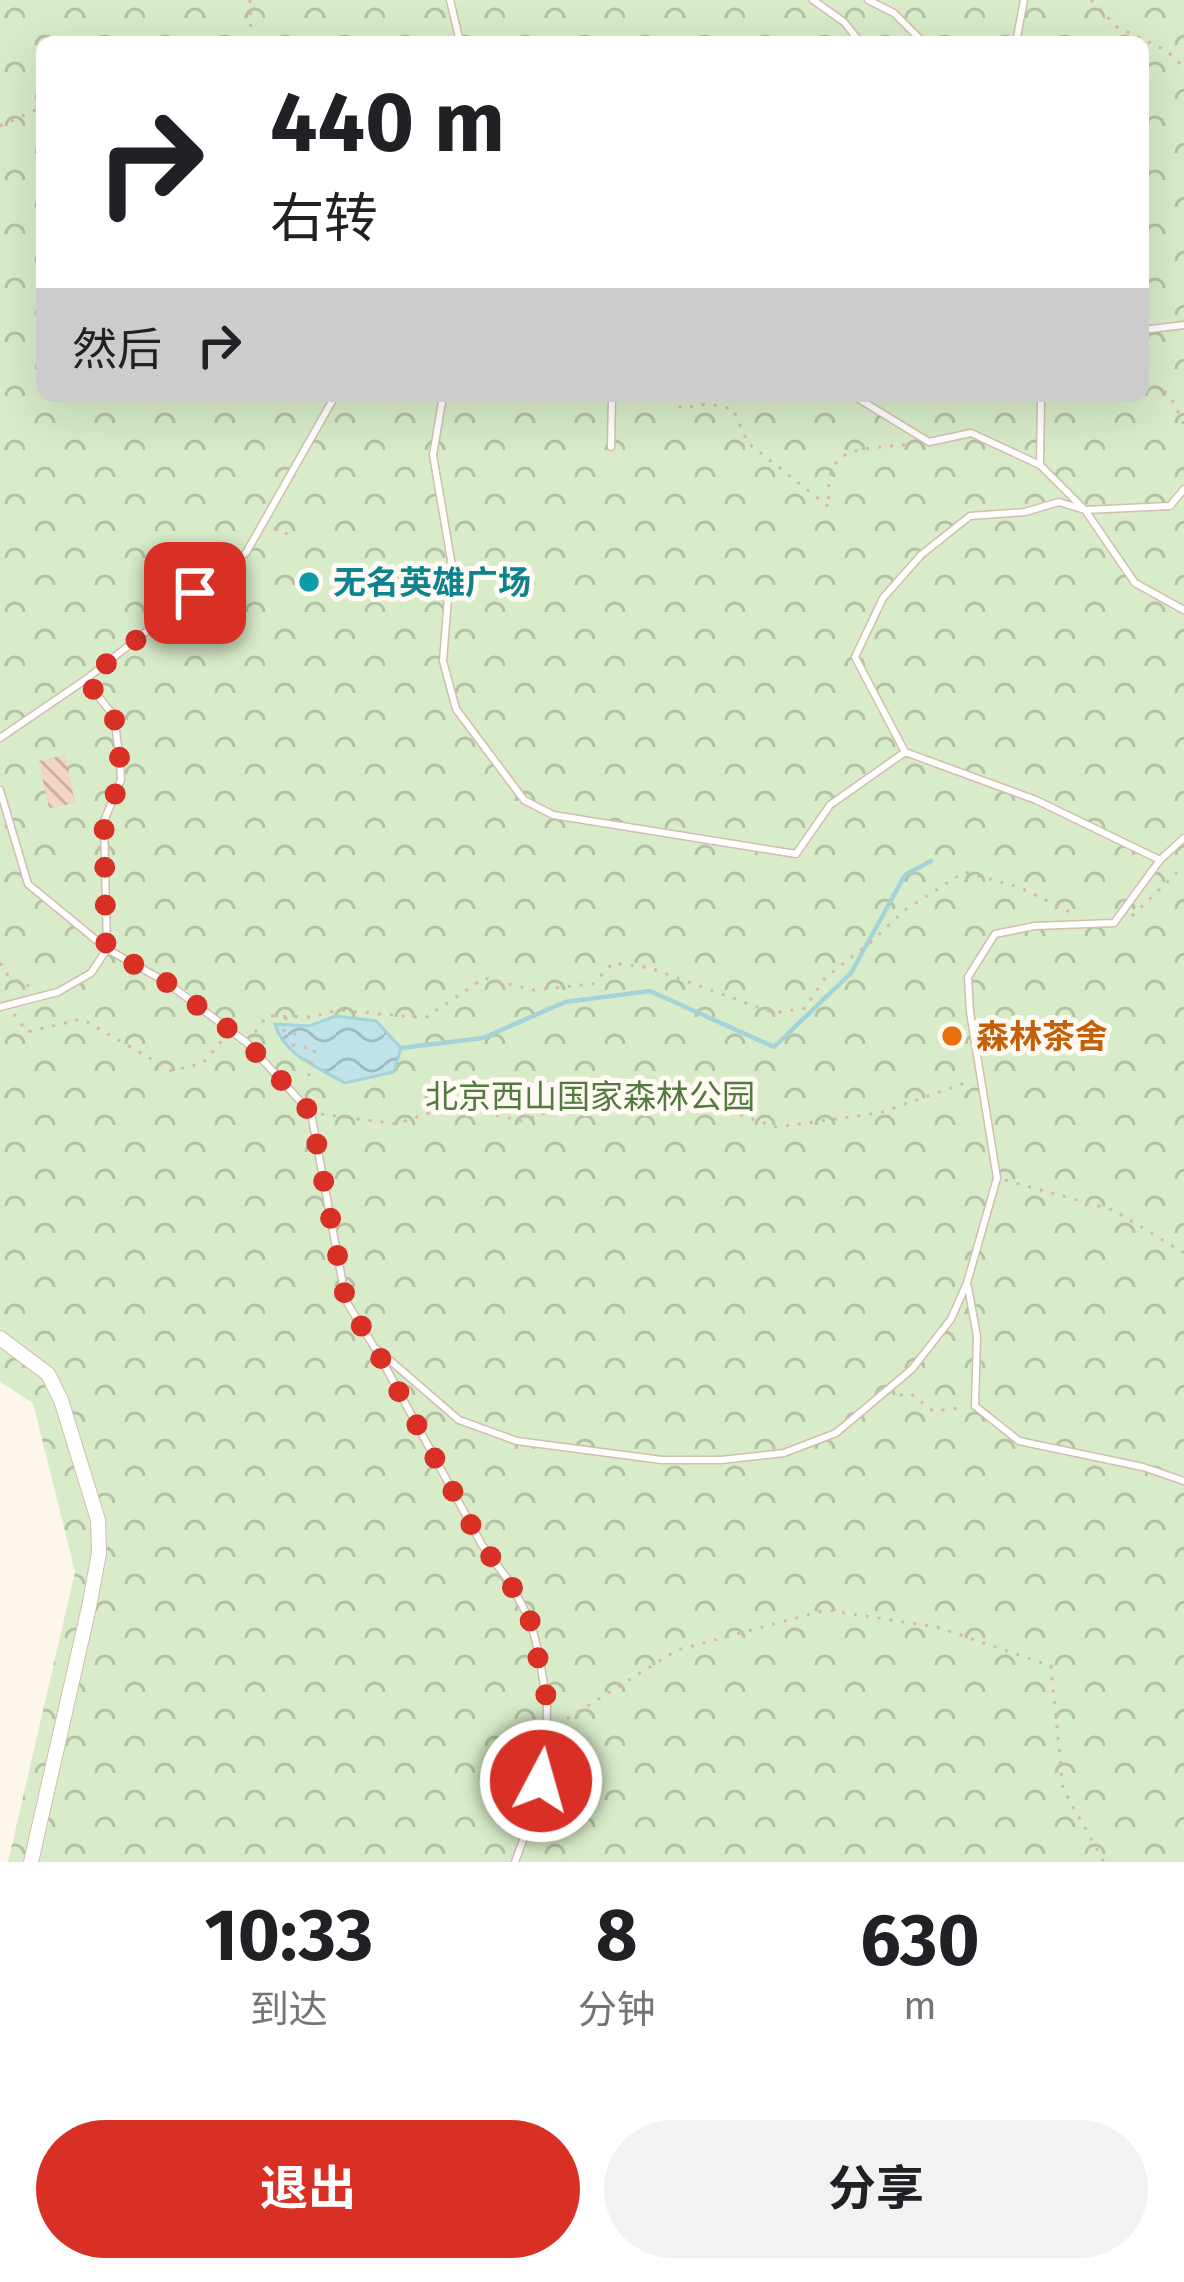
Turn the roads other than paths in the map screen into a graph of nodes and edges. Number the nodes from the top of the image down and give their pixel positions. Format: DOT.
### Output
graph roads {
  1 [pos="449,0"];
  2 [pos="812,0"];
  3 [pos="868,0"];
  4 [pos="1024,0"];
  5 [pos="458,36"];
  6 [pos="855,36"];
  7 [pos="917,36"];
  8 [pos="1017,36"];
  9 [pos="1184,325"];
  10 [pos="1149,329"];
  11 [pos="332,402"];
  12 [pos="442,402"];
  13 [pos="611,402"];
  14 [pos="864,402"];
  15 [pos="1041,402"];
  16 [pos="611,447"];
  17 [pos="1040,465"];
  18 [pos="1184,489"];
  19 [pos="1085,510"];
  20 [pos="1184,610"];
  21 [pos="86,680"];
  22 [pos="0,739"];
  23 [pos="905,752"];
  24 [pos="0,790"];
  25 [pos="1184,838"];
  26 [pos="1160,860"];
  27 [pos="106,949"];
  28 [pos="3,1006"];
  29 [pos="967,1283"];
  30 [pos="0,1338"];
  31 [pos="374,1347"];
  32 [pos="1184,1481"];
  33 [pos="31,1862"];
  34 [pos="515,1862"];
  1 -- 5 [label="lane"];
  2 -- 6 [label="lane"];
  3 -- 7 [label="lane"];
  4 -- 8 [label="lane"];
  9 -- 10 [label="lane"];
  11 -- 21 [label="lane"];
  12 -- 23 [label="lane"];
  13 -- 16 [label="lane"];
  14 -- 17 [label="lane"];
  15 -- 17 [label="lane"];
  17 -- 19 [label="lane"];
  18 -- 19 [label="lane"];
  19 -- 20 [label="lane"];
  19 -- 23 [label="lane"];
  21 -- 22 [label="lane"];
  21 -- 27 [label="lane"];
  23 -- 26 [label="lane"];
  24 -- 27 [label="lane"];
  25 -- 26 [label="lane"];
  26 -- 29 [label="lane"];
  27 -- 28 [label="lane"];
  27 -- 31 [label="lane"];
  29 -- 31 [label="lane"];
  29 -- 32 [label="lane"];
  30 -- 33 [label="street"];
  31 -- 34 [label="lane"];
}
